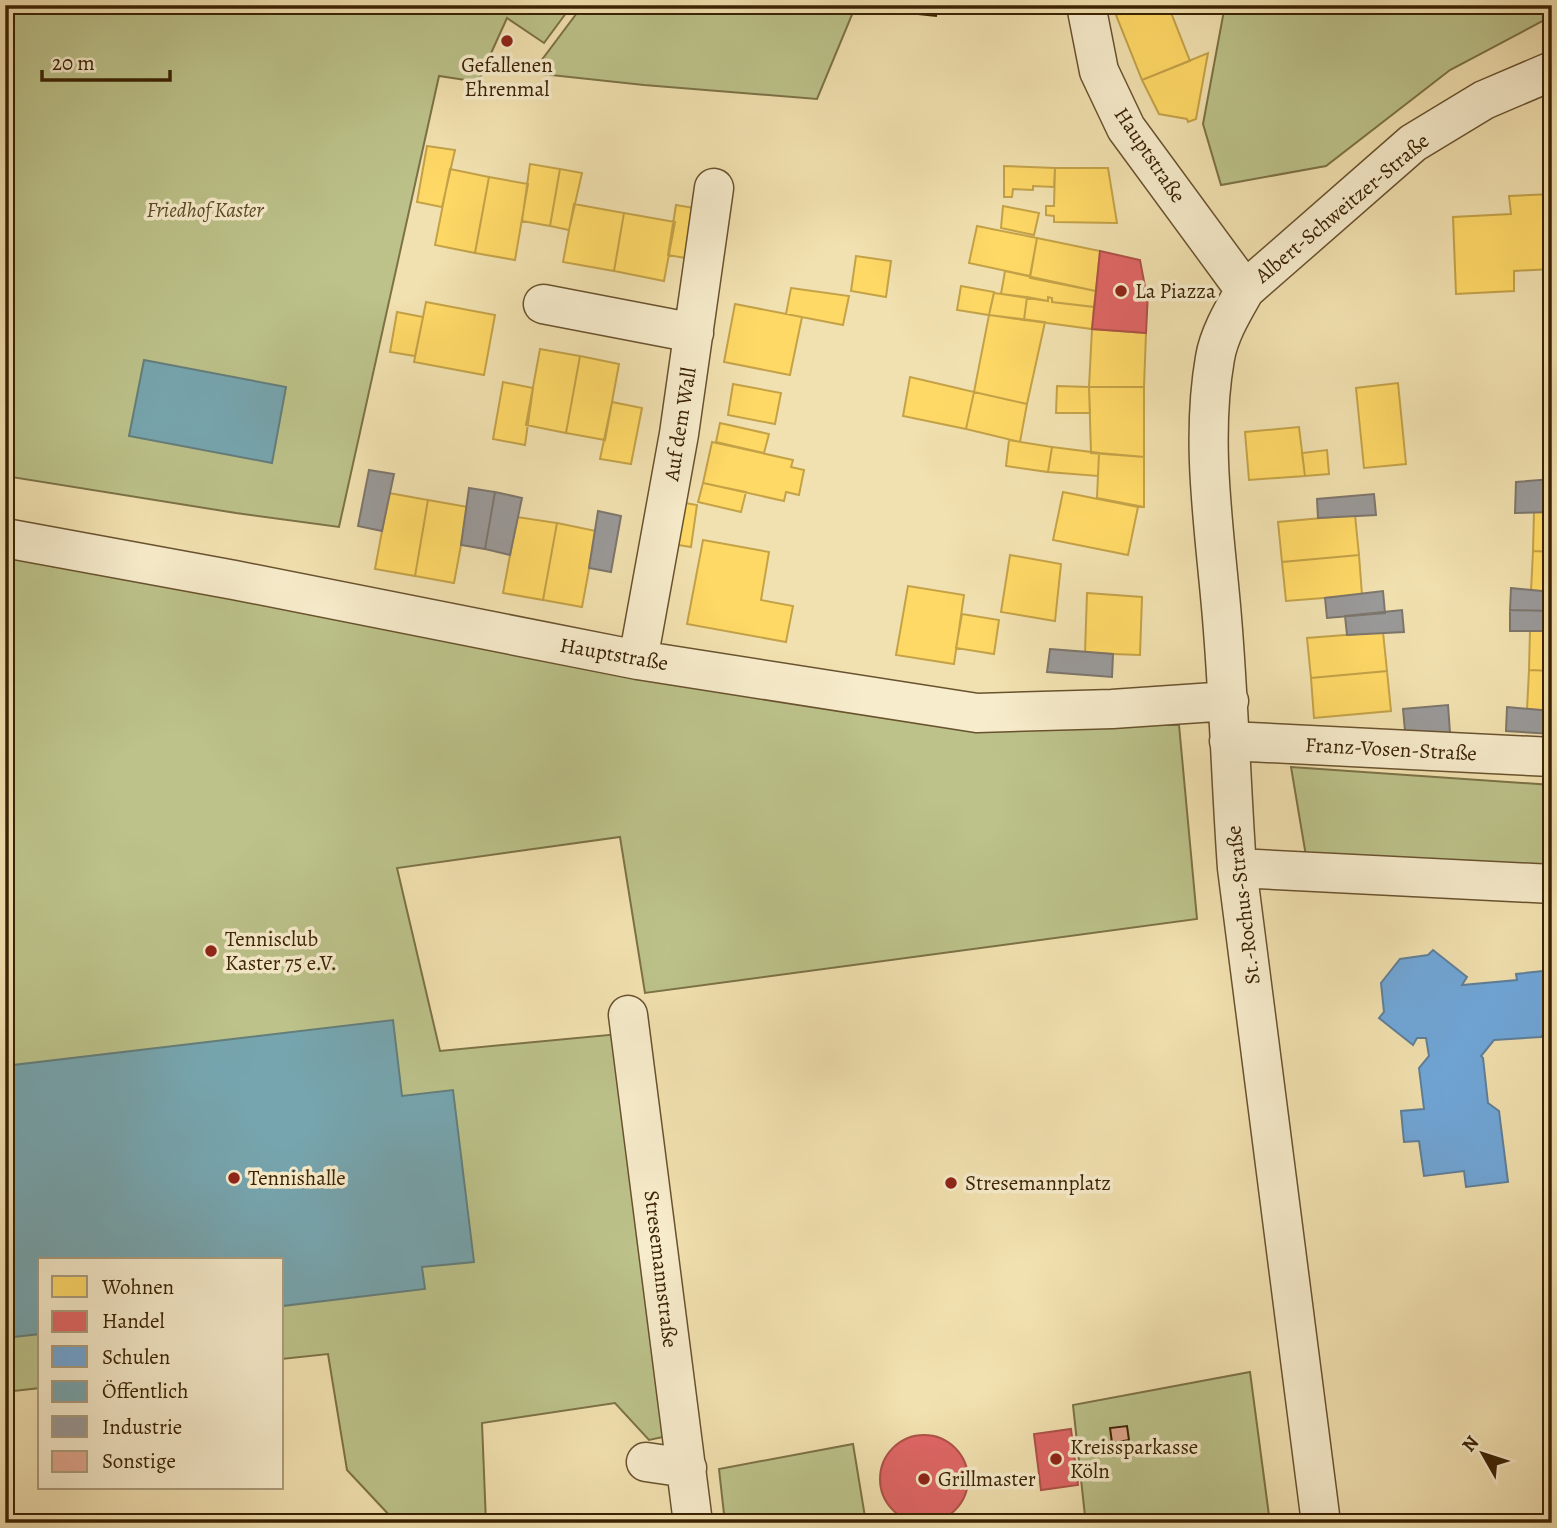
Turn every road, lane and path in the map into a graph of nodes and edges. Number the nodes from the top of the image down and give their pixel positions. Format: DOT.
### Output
graph roads {
  1 [pos="1086,5"];
  2 [pos="1552,71"];
  3 [pos="715,188"];
  4 [pos="1245,290"];
  5 [pos="543,304"];
  6 [pos="694,333"];
  7 [pos="5,538"];
  8 [pos="638,660"];
  9 [pos="1229,701"];
  10 [pos="1230,741"];
  11 [pos="1552,757"];
  12 [pos="1237,867"];
  13 [pos="1552,884"];
  14 [pos="628,1015"];
  15 [pos="646,1462"];
  16 [pos="687,1468"];
  17 [pos="693,1523"];
  18 [pos="1321,1523"];
  1 -- 4 [label="street, Hauptstraße"];
  2 -- 4 [label="street, Albert-Schweitzer-Straße"];
  3 -- 6 [label="street, Auf dem Wall"];
  4 -- 9 [label="street, St.-Rochus-Straße"];
  5 -- 6 [label="street"];
  6 -- 8 [label="street, Auf dem Wall"];
  7 -- 8 [label="street, Hauptstraße"];
  8 -- 9 [label="street, Hauptstraße"];
  9 -- 10 [label="street, St.-Rochus-Straße"];
  10 -- 11 [label="street, Franz-Vosen-Straße"];
  10 -- 12 [label="street, St.-Rochus-Straße"];
  12 -- 13 [label="street"];
  12 -- 18 [label="street, St.-Rochus-Straße"];
  14 -- 16 [label="street, Stresemannstraße"];
  15 -- 16 [label="street"];
  16 -- 17 [label="street, Stresemannstraße"];
}
